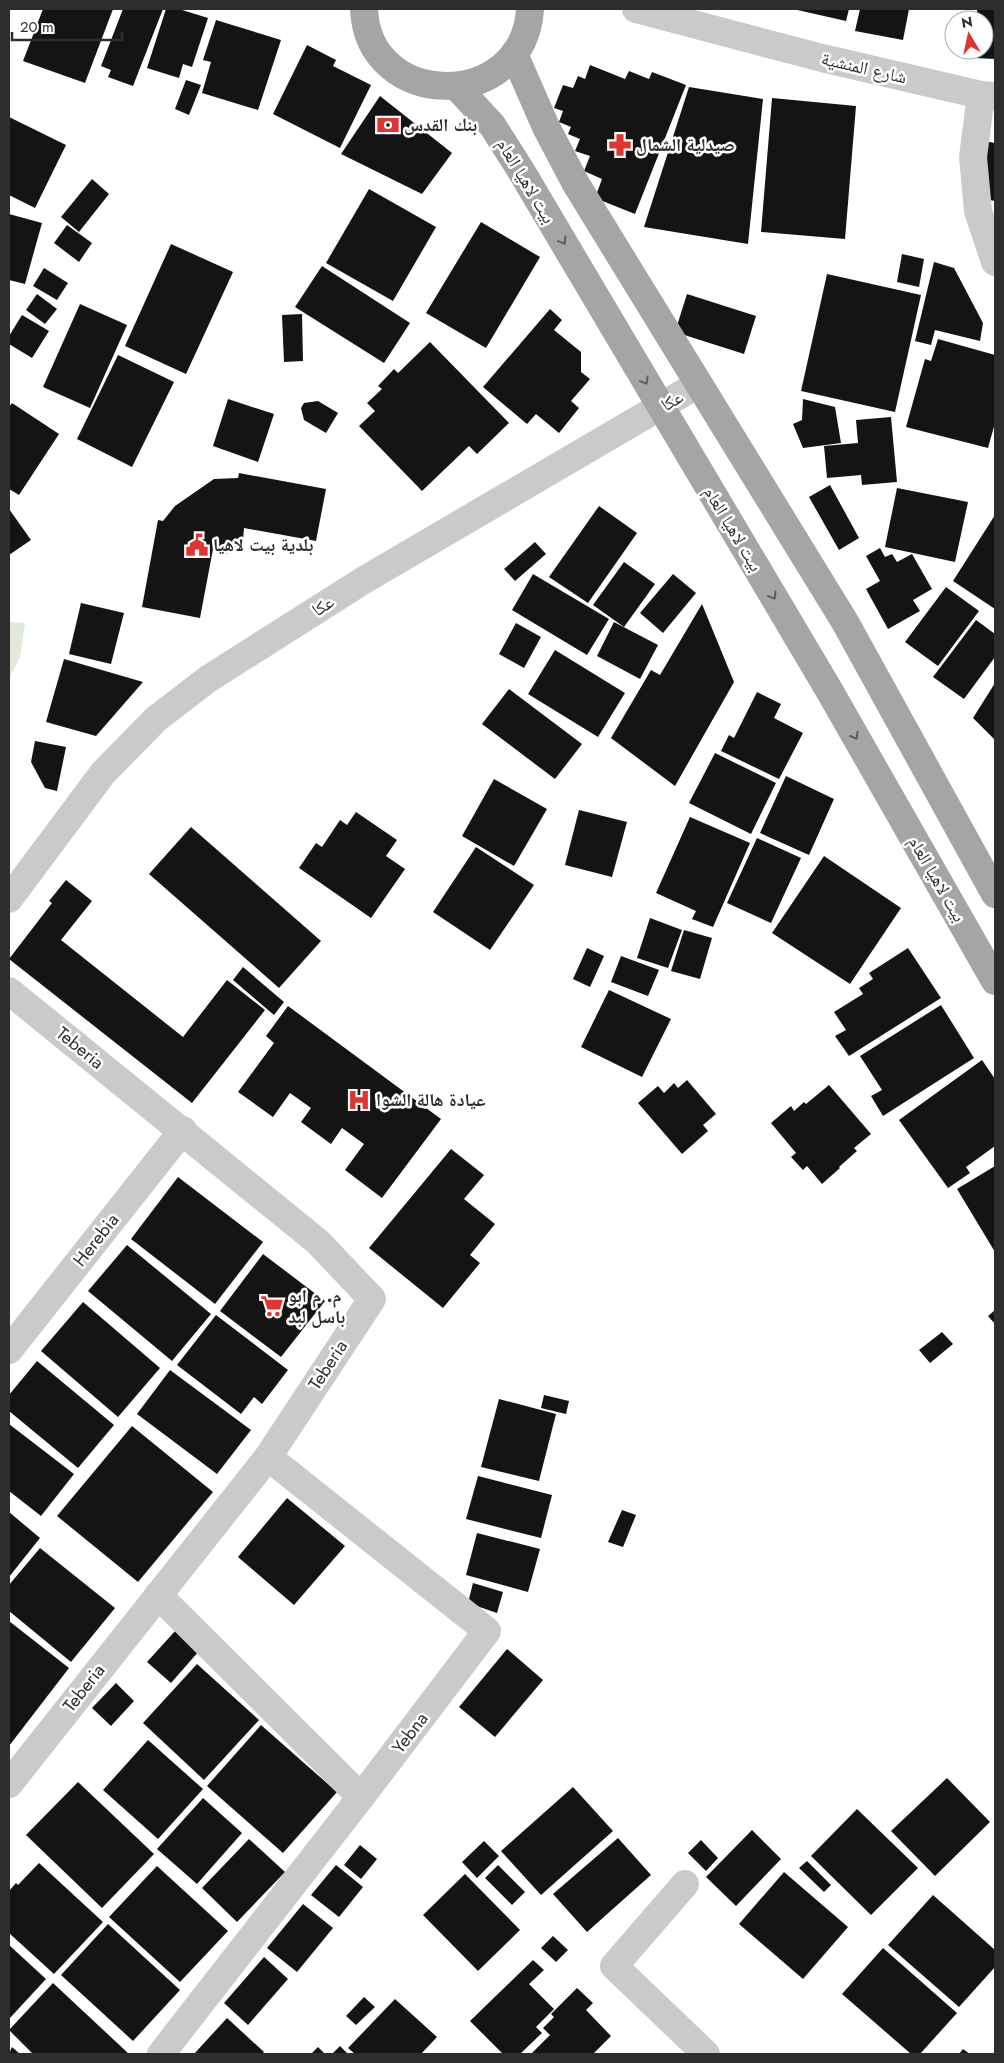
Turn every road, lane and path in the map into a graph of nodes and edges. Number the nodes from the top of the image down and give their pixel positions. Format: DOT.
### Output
graph roads {
  1 [pos="364,9"];
  2 [pos="530,9"];
  3 [pos="636,9"];
  4 [pos="514,54"];
  5 [pos="456,86"];
  6 [pos="988,96"];
  7 [pos="995,262"];
  8 [pos="697,385"];
  9 [pos="661,408"];
  10 [pos="995,894"];
  11 [pos="9,899"];
  12 [pos="995,981"];
  13 [pos="9,990"];
  14 [pos="183,1130"];
  15 [pos="9,1350"];
  16 [pos="268,1457"];
  17 [pos="158,1595"];
  18 [pos="9,1784"];
  19 [pos="361,1797"];
  20 [pos="685,1884"];
  21 [pos="161,2054"];
  22 [pos="706,2054"];
  1 -- 5 [label="main road"];
  2 -- 4 [label="main road"];
  3 -- 6 [label="street, شارع المنشية"];
  4 -- 5 [label="main road"];
  4 -- 8 [label="main road"];
  5 -- 9 [label="main road, بيت لاهيا العام, one-way"];
  6 -- 7 [label="street"];
  8 -- 9 [label="street, عكا"];
  8 -- 10 [label="main road"];
  9 -- 11 [label="street, عكا"];
  9 -- 12 [label="main road, بيت لاهيا العام, one-way"];
  13 -- 14 [label="street, Teberia"];
  14 -- 15 [label="street, Herebia"];
  14 -- 16 [label="street, Teberia"];
  16 -- 17 [label="street, Teberia"];
  16 -- 19 [label="street, Yebna"];
  17 -- 18 [label="street, Teberia"];
  17 -- 19 [label="street"];
  19 -- 21 [label="street, Yebna"];
  20 -- 22 [label="street"];
}
